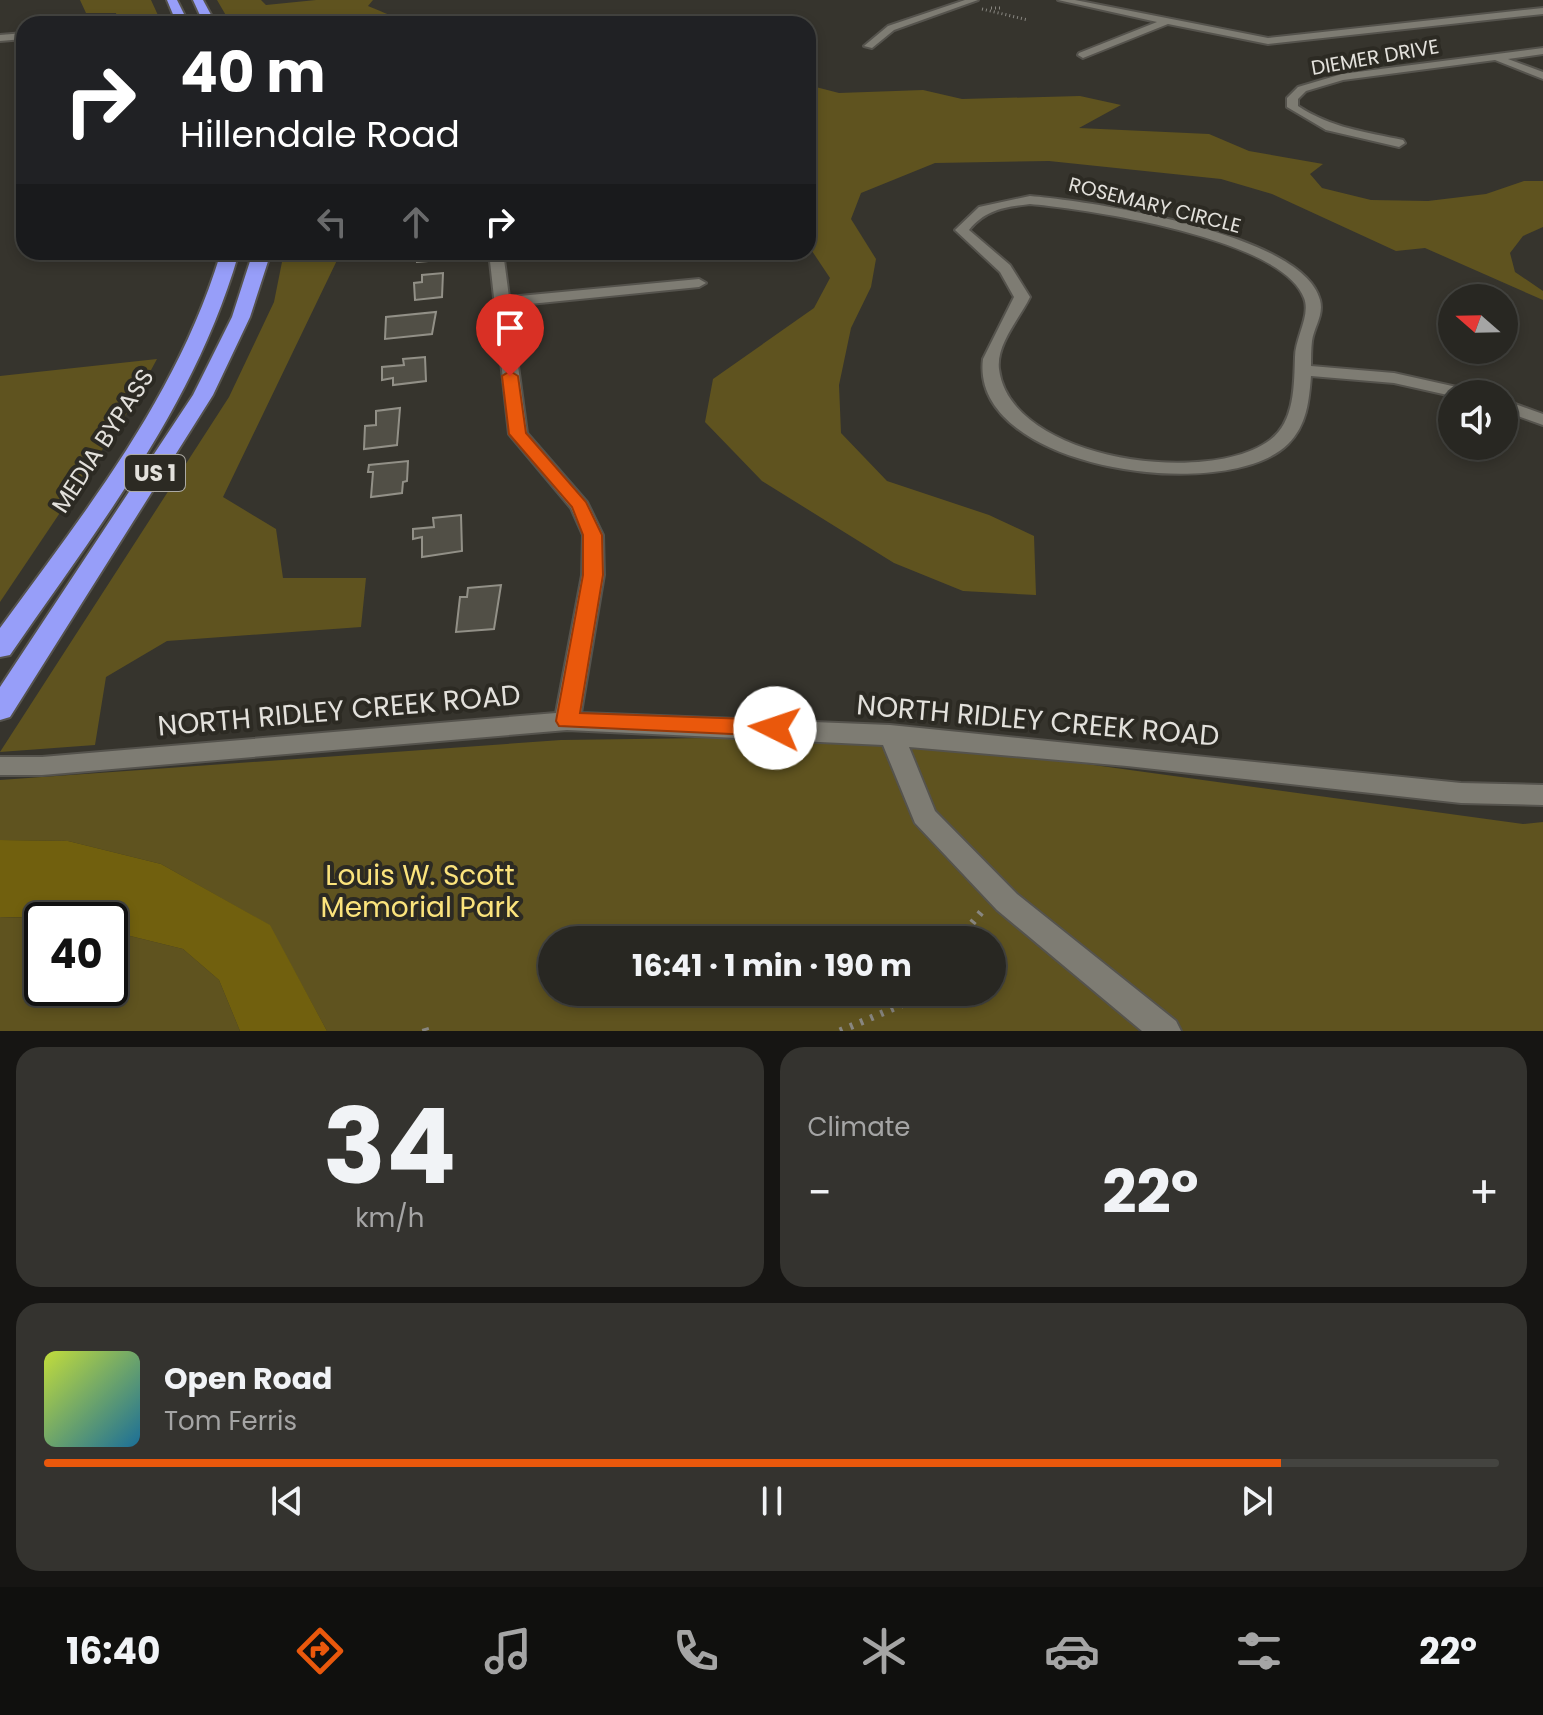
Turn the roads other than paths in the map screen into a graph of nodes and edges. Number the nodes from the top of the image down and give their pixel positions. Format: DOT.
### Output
graph roads {
  1 [pos="974,0"];
  2 [pos="1062,0"];
  3 [pos="1535,0"];
  4 [pos="1543,1"];
  5 [pos="1543,11"];
  6 [pos="1167,21"];
  7 [pos="869,46"];
  8 [pos="1543,51"];
  9 [pos="1083,55"];
  10 [pos="1494,57"];
  11 [pos="1543,76"];
  12 [pos="1399,143"];
  13 [pos="227,260"];
  14 [pos="259,260"];
  15 [pos="497,260"];
  16 [pos="699,283"];
  17 [pos="504,302"];
  18 [pos="1302,370"];
  19 [pos="1438,388"];
  20 [pos="1518,410"];
  21 [pos="1543,420"];
  22 [pos="0,648"];
  23 [pos="0,710"];
  24 [pos="567,721"];
  25 [pos="890,734"];
  26 [pos="0,766"];
  27 [pos="1543,795"];
  28 [pos="1165,1031"];
  1 -- 7 [label="street"];
  2 -- 6 [label="street"];
  3 -- 4 [label="street"];
  5 -- 6 [label="street"];
  6 -- 9 [label="street"];
  8 -- 10 [label="street, DIEMER DRIVE"];
  10 -- 11 [label="street"];
  10 -- 12 [label="street, DIEMER DRIVE"];
  13 -- 22 [label="highway, MEDIA BYPASS / US 1"];
  14 -- 23 [label="highway, US 1"];
  15 -- 17 [label="street"];
  16 -- 17 [label="street"];
  17 -- 24 [label="street"];
  18 -- 18 [label="street, ROSEMARY CIRCLE"];
  18 -- 19 [label="street"];
  20 -- 21 [label="street"];
  24 -- 25 [label="street, NORTH RIDLEY CREEK ROAD"];
  24 -- 26 [label="street, NORTH RIDLEY CREEK ROAD"];
  25 -- 27 [label="street, NORTH RIDLEY CREEK ROAD"];
  25 -- 28 [label="street"];
}
